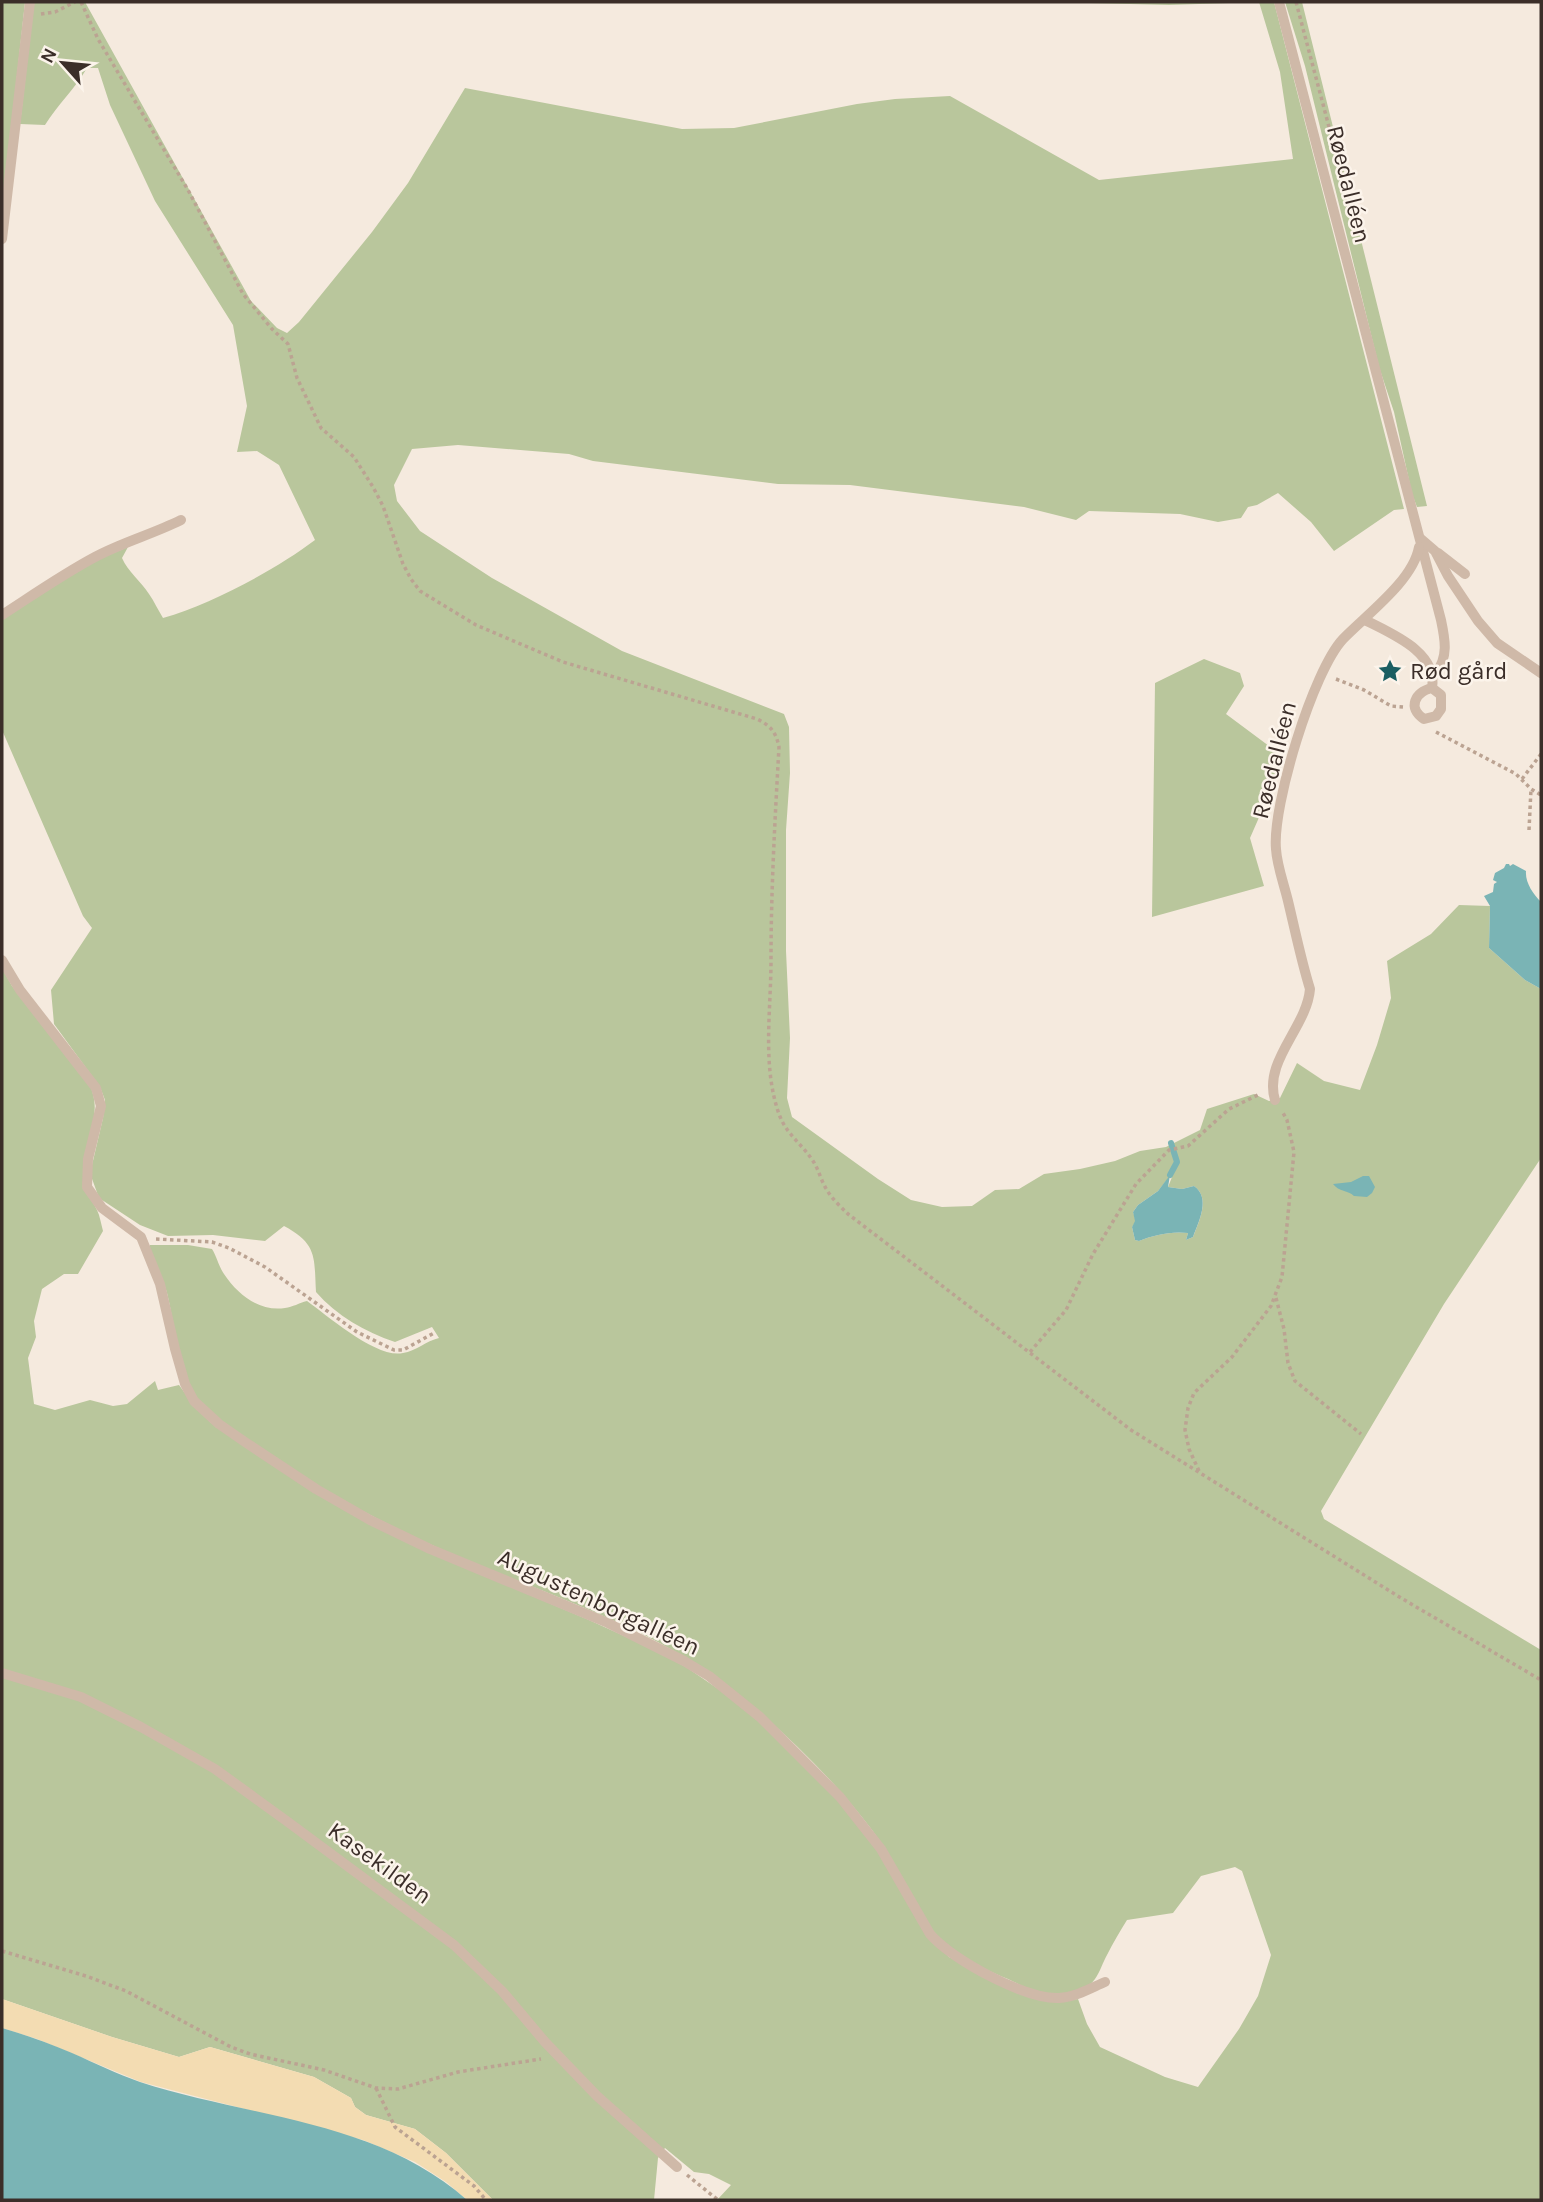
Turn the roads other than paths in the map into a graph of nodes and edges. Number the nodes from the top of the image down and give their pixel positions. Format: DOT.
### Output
graph roads {
  1 [pos="30,2"];
  2 [pos="1279,2"];
  3 [pos="2,239"];
  4 [pos="181,520"];
  5 [pos="1421,539"];
  6 [pos="1435,551"];
  7 [pos="1465,573"];
  8 [pos="2,615"];
  9 [pos="1365,620"];
  10 [pos="1541,673"];
  11 [pos="1434,674"];
  12 [pos="1432,688"];
  13 [pos="2,960"];
  14 [pos="1275,1100"];
  15 [pos="2,1673"];
  16 [pos="1105,1982"];
  17 [pos="677,2167"];
  1 -- 3 [label="lane"];
  2 -- 5 [label="lane, Røedalléen"];
  4 -- 8 [label="lane"];
  5 -- 6 [label="lane"];
  5 -- 9 [label="lane, Røedalléen"];
  5 -- 11 [label="lane, Røedalléen"];
  6 -- 7 [label="lane"];
  6 -- 10 [label="lane"];
  9 -- 11 [label="lane"];
  9 -- 14 [label="lane, Røedalléen"];
  11 -- 12 [label="lane, Røedalléen"];
  12 -- 12 [label="lane"];
  13 -- 16 [label="lane, Augustenborgalléen"];
  15 -- 17 [label="lane, Kasekilden"];
}
